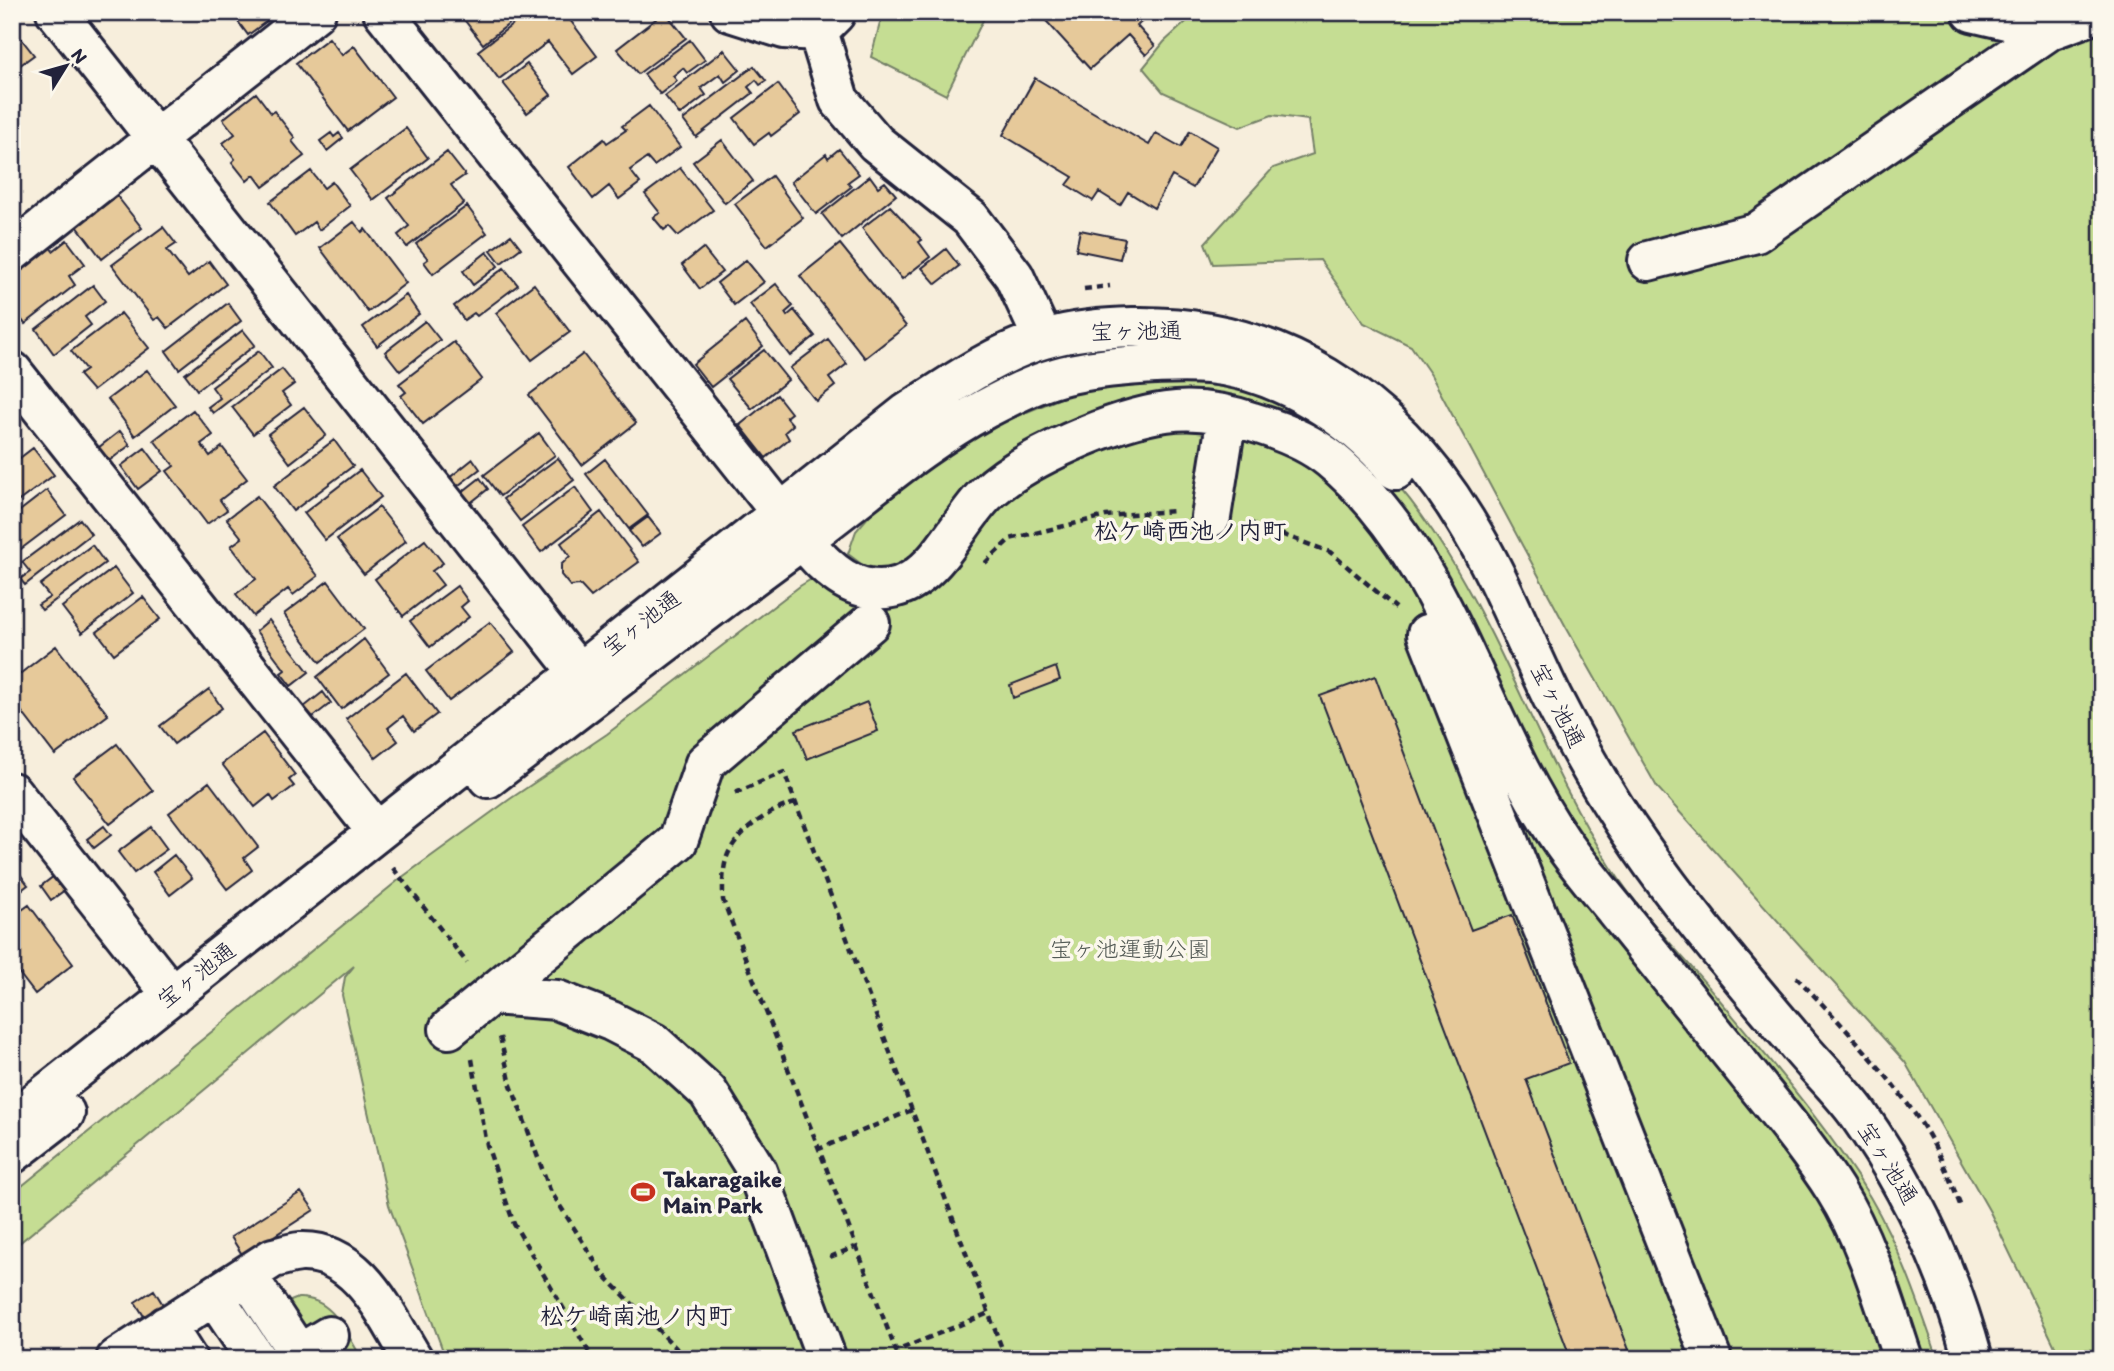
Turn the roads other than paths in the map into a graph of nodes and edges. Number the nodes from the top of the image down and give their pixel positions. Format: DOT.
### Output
graph roads {
  1 [pos="57,12"];
  2 [pos="316,12"];
  3 [pos="383,12"];
  4 [pos="730,12"];
  5 [pos="1972,12"];
  6 [pos="2099,12"];
  7 [pos="827,21"];
  8 [pos="2044,21"];
  9 [pos="156,138"];
  10 [pos="12,252"];
  11 [pos="1647,261"];
  12 [pos="1043,339"];
  13 [pos="12,371"];
  14 [pos="1227,416"];
  15 [pos="1212,517"];
  16 [pos="792,526"];
  17 [pos="870,623"];
  18 [pos="1427,634"];
  19 [pos="579,673"];
  20 [pos="12,792"];
  21 [pos="381,844"];
  22 [pos="172,995"];
  23 [pos="491,995"];
  24 [pos="460,1042"];
  25 [pos="12,1121"];
  26 [pos="12,1154"];
  27 [pos="247,1275"];
  28 [pos="214,1296"];
  29 [pos="166,1326"];
  30 [pos="310,1350"];
  31 [pos="826,1357"];
  32 [pos="116,1359"];
  33 [pos="187,1359"];
  34 [pos="256,1359"];
  35 [pos="413,1359"];
  36 [pos="1712,1359"];
  37 [pos="1903,1359"];
  38 [pos="1954,1359"];
  39 [pos="1973,1359"];
  1 -- 9 [label="street"];
  2 -- 9 [label="street"];
  3 -- 16 [label="street"];
  4 -- 7 [label="street"];
  5 -- 8 [label="street"];
  6 -- 8 [label="street"];
  7 -- 12 [label="street"];
  8 -- 11 [label="street"];
  9 -- 10 [label="street"];
  9 -- 19 [label="street"];
  12 -- 16 [label="street, 宝ヶ池通"];
  12 -- 39 [label="street, 宝ヶ池通"];
  13 -- 21 [label="street"];
  14 -- 15 [label="street"];
  14 -- 16 [label="street"];
  14 -- 37 [label="street"];
  16 -- 19 [label="street, 宝ヶ池通"];
  16 -- 21 [label="street, 宝ヶ池通"];
  16 -- 38 [label="street, 宝ヶ池通"];
  17 -- 23 [label="street"];
  18 -- 36 [label="street"];
  19 -- 21 [label="street, 宝ヶ池通"];
  20 -- 22 [label="street"];
  21 -- 22 [label="street, 宝ヶ池通"];
  21 -- 26 [label="street, 宝ヶ池通"];
  22 -- 25 [label="street, 宝ヶ池通"];
  23 -- 24 [label="street"];
  23 -- 31 [label="street"];
  27 -- 28 [label="street"];
  27 -- 30 [label="street"];
  27 -- 35 [label="street"];
  28 -- 29 [label="street"];
  28 -- 34 [label="street"];
  29 -- 32 [label="street"];
  29 -- 33 [label="street"];
}
